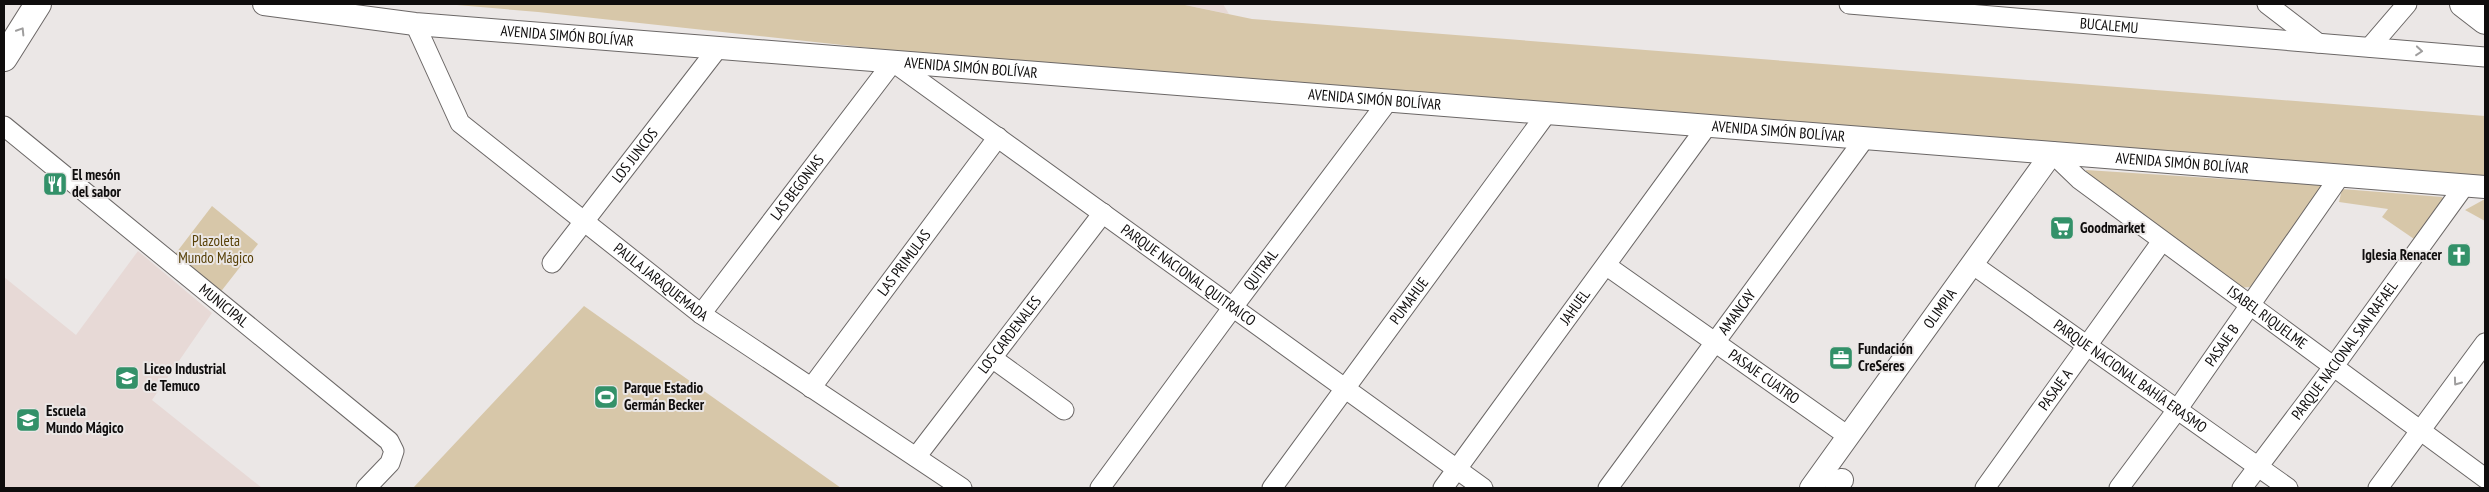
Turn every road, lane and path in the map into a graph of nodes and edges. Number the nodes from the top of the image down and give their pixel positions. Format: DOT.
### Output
graph roads {
  1 [pos="38,4"];
  2 [pos="264,4"];
  3 [pos="1849,4"];
  4 [pos="2267,4"];
  5 [pos="2407,4"];
  6 [pos="2463,4"];
  7 [pos="2485,21"];
  8 [pos="415,24"];
  9 [pos="2318,43"];
  10 [pos="2370,46"];
  11 [pos="718,48"];
  12 [pos="2485,57"];
  13 [pos="4,58"];
  14 [pos="893,62"];
  15 [pos="1388,101"];
  16 [pos="1547,113"];
  17 [pos="4,126"];
  18 [pos="1707,126"];
  19 [pos="998,137"];
  20 [pos="1865,138"];
  21 [pos="2052,153"];
  22 [pos="2340,176"];
  23 [pos="2475,186"];
  24 [pos="1103,212"];
  25 [pos="584,222"];
  26 [pos="2162,242"];
  27 [pos="552,263"];
  28 [pos="1972,264"];
  29 [pos="1607,266"];
  30 [pos="2248,305"];
  31 [pos="1233,307"];
  32 [pos="702,314"];
  33 [pos="1715,341"];
  34 [pos="2485,343"];
  35 [pos="2087,346"];
  36 [pos="992,358"];
  37 [pos="2334,366"];
  38 [pos="811,388"];
  39 [pos="1346,389"];
  40 [pos="1064,410"];
  41 [pos="2177,410"];
  42 [pos="2421,431"];
  43 [pos="1848,436"];
  44 [pos="916,457"];
  45 [pos="2258,466"];
  46 [pos="1457,469"];
  47 [pos="2485,478"];
  48 [pos="1839,481"];
  49 [pos="366,488"];
  50 [pos="962,488"];
  51 [pos="1100,488"];
  52 [pos="1272,488"];
  53 [pos="1443,488"];
  54 [pos="1484,488"];
  55 [pos="1608,488"];
  56 [pos="1811,488"];
  57 [pos="1985,488"];
  58 [pos="2119,488"];
  59 [pos="2242,488"];
  60 [pos="2288,488"];
  61 [pos="2378,488"];
  13 -- 1 [label="main road, one-way"];
  2 -- 8 [label="street, AVENIDA SIMÓN BOLÍVAR"];
  3 -- 9 [label="street, BUCALEMU"];
  4 -- 9 [label="street"];
  5 -- 10 [label="street"];
  6 -- 7 [label="main road"];
  8 -- 11 [label="street, AVENIDA SIMÓN BOLÍVAR"];
  8 -- 25 [label="street, PAULA JARAQUEMADA"];
  9 -- 10 [label="street, BUCALEMU"];
  10 -- 12 [label="street, BUCALEMU, one-way"];
  11 -- 14 [label="street, AVENIDA SIMÓN BOLÍVAR"];
  11 -- 25 [label="street, LOS JUNCOS"];
  14 -- 15 [label="street, AVENIDA SIMÓN BOLÍVAR"];
  14 -- 19 [label="street, PARQUE NACIONAL QUITRAICO"];
  14 -- 32 [label="street, LAS BEGONIAS"];
  15 -- 16 [label="street, AVENIDA SIMÓN BOLÍVAR"];
  15 -- 31 [label="street, QUITRAL"];
  16 -- 18 [label="street, AVENIDA SIMÓN BOLÍVAR"];
  16 -- 39 [label="street, PUMAHUE"];
  17 -- 49 [label="street, MUNICIPAL"];
  18 -- 20 [label="street, AVENIDA SIMÓN BOLÍVAR"];
  18 -- 29 [label="street, JAHUEL"];
  19 -- 24 [label="street, PARQUE NACIONAL QUITRAICO"];
  19 -- 38 [label="street, LAS PRIMULAS"];
  20 -- 21 [label="street, AVENIDA SIMÓN BOLÍVAR"];
  20 -- 33 [label="street, AMANCAY"];
  21 -- 22 [label="street, AVENIDA SIMÓN BOLÍVAR"];
  21 -- 26 [label="street, ISABEL RIQUELME"];
  21 -- 28 [label="street, OLIMPIA"];
  22 -- 23 [label="street, AVENIDA SIMÓN BOLÍVAR"];
  22 -- 30 [label="street, PASAJE B"];
  23 -- 37 [label="street, PARQUE NACIONAL SAN RAFAEL"];
  24 -- 31 [label="street, PARQUE NACIONAL QUITRAICO"];
  24 -- 36 [label="street, LOS CARDENALES"];
  25 -- 27 [label="street, LOS JUNCOS"];
  25 -- 32 [label="street, PAULA JARAQUEMADA"];
  26 -- 30 [label="street, ISABEL RIQUELME"];
  26 -- 35 [label="street, PASAJE A"];
  28 -- 35 [label="street, PARQUE NACIONAL BAHÍA ERASMO"];
  28 -- 43 [label="street, OLIMPIA"];
  29 -- 33 [label="street, PASAJE CUATRO"];
  29 -- 46 [label="street, JAHUEL"];
  30 -- 37 [label="street, ISABEL RIQUELME"];
  30 -- 41 [label="street, PASAJE B"];
  31 -- 39 [label="street, PARQUE NACIONAL QUITRAICO"];
  31 -- 51 [label="street, QUITRAL"];
  32 -- 38 [label="street, PAULA JARAQUEMADA"];
  33 -- 43 [label="street, PASAJE CUATRO"];
  33 -- 55 [label="street, AMANCAY"];
  34 -- 42 [label="street, one-way"];
  35 -- 41 [label="street, PARQUE NACIONAL BAHÍA ERASMO"];
  35 -- 57 [label="street, PASAJE A"];
  36 -- 40 [label="street"];
  36 -- 44 [label="street, LOS CARDENALES"];
  37 -- 42 [label="street, ISABEL RIQUELME"];
  37 -- 45 [label="street, PARQUE NACIONAL SAN RAFAEL"];
  38 -- 44 [label="street, PAULA JARAQUEMADA"];
  39 -- 46 [label="street, PARQUE NACIONAL QUITRAICO"];
  39 -- 52 [label="street, PUMAHUE"];
  41 -- 45 [label="street, PARQUE NACIONAL BAHÍA ERASMO"];
  41 -- 58 [label="street, PASAJE B"];
  42 -- 47 [label="street, ISABEL RIQUELME"];
  42 -- 61 [label="street"];
  43 -- 48 [label="street, OLIMPIA"];
  44 -- 50 [label="street, PAULA JARAQUEMADA"];
  45 -- 59 [label="street, PARQUE NACIONAL SAN RAFAEL"];
  45 -- 60 [label="street, PARQUE NACIONAL BAHÍA ERASMO"];
  46 -- 53 [label="street, JAHUEL"];
  46 -- 54 [label="street, PARQUE NACIONAL QUITRAICO"];
  48 -- 56 [label="street, OLIMPIA"];
}
